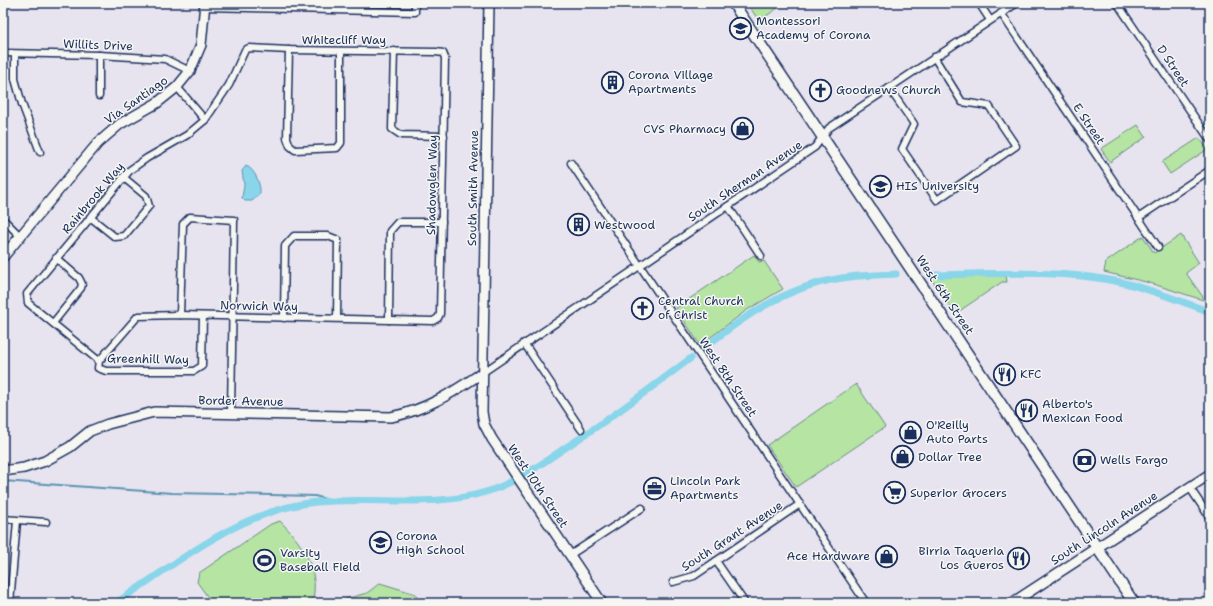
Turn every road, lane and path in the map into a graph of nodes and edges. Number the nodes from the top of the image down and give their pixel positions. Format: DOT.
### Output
graph roads {
  1 [pos="415,3"];
  2 [pos="489,3"];
  3 [pos="733,3"];
  4 [pos="978,3"];
  5 [pos="1017,3"];
  6 [pos="1117,3"];
  7 [pos="205,5"];
  8 [pos="1001,13"];
  9 [pos="990,20"];
  10 [pos="245,50"];
  11 [pos="290,50"];
  12 [pos="341,51"];
  13 [pos="394,51"];
  14 [pos="3,53"];
  15 [pos="443,53"];
  16 [pos="14,54"];
  17 [pos="99,55"];
  18 [pos="934,57"];
  19 [pos="190,71"];
  20 [pos="177,87"];
  21 [pos="889,88"];
  22 [pos="99,96"];
  23 [pos="205,120"];
  24 [pos="444,136"];
  25 [pos="822,137"];
  26 [pos="1210,140"];
  27 [pos="40,152"];
  28 [pos="571,163"];
  29 [pos="1210,170"];
  30 [pos="123,177"];
  31 [pos="728,206"];
  32 [pos="90,217"];
  33 [pos="1138,218"];
  34 [pos="3,219"];
  35 [pos="442,222"];
  36 [pos="20,236"];
  37 [pos="1158,247"];
  38 [pos="761,256"];
  39 [pos="3,257"];
  40 [pos="56,258"];
  41 [pos="640,265"];
  42 [pos="26,299"];
  43 [pos="180,315"];
  44 [pos="203,316"];
  45 [pos="233,317"];
  46 [pos="284,318"];
  47 [pos="337,318"];
  48 [pos="438,318"];
  49 [pos="388,320"];
  50 [pos="53,323"];
  51 [pos="524,343"];
  52 [pos="99,361"];
  53 [pos="482,373"];
  54 [pos="231,414"];
  55 [pos="581,428"];
  56 [pos="3,472"];
  57 [pos="1210,474"];
  58 [pos="1190,488"];
  59 [pos="800,504"];
  60 [pos="642,508"];
  61 [pos="1210,518"];
  62 [pos="3,519"];
  63 [pos="17,521"];
  64 [pos="46,522"];
  65 [pos="1097,546"];
  66 [pos="570,555"];
  67 [pos="716,561"];
  68 [pos="673,582"];
  69 [pos="10,603"];
  70 [pos="602,603"];
  71 [pos="745,603"];
  72 [pos="866,603"];
  73 [pos="1012,603"];
  74 [pos="1134,603"];
  1 -- 7 [label="street"];
  2 -- 53 [label="main road, South Smith Avenue"];
  3 -- 25 [label="main road, West 6th Street"];
  4 -- 9 [label="street"];
  5 -- 8 [label="street, South Sherman Avenue"];
  6 -- 26 [label="street, D Street"];
  7 -- 19 [label="main road, Via Santiago"];
  8 -- 9 [label="street, South Sherman Avenue"];
  8 -- 33 [label="street, E Street"];
  9 -- 18 [label="street, South Sherman Avenue"];
  10 -- 11 [label="street, Whitecliff Way"];
  10 -- 23 [label="street, Rainbrook Way"];
  11 -- 12 [label="street, Whitecliff Way"];
  11 -- 12 [label="street"];
  12 -- 13 [label="street, Whitecliff Way"];
  13 -- 15 [label="street, Whitecliff Way"];
  13 -- 24 [label="street"];
  14 -- 16 [label="street, Willits Drive"];
  15 -- 24 [label="street, Shadowglen Way"];
  16 -- 17 [label="street, Willits Drive"];
  16 -- 27 [label="street"];
  17 -- 19 [label="street, Willits Drive"];
  17 -- 22 [label="street"];
  18 -- 21 [label="street, South Sherman Avenue"];
  18 -- 21 [label="street"];
  19 -- 20 [label="main road, Via Santiago"];
  20 -- 23 [label="street"];
  20 -- 36 [label="main road, Via Santiago"];
  21 -- 25 [label="street, South Sherman Avenue"];
  23 -- 30 [label="street, Rainbrook Way"];
  24 -- 35 [label="street, Shadowglen Way"];
  25 -- 31 [label="street, South Sherman Avenue"];
  25 -- 65 [label="main road, West 6th Street"];
  28 -- 41 [label="street, West 8th Street"];
  29 -- 33 [label="street"];
  30 -- 32 [label="street, Rainbrook Way"];
  30 -- 32 [label="street"];
  31 -- 38 [label="street"];
  31 -- 41 [label="street, South Sherman Avenue"];
  32 -- 40 [label="street, Rainbrook Way"];
  33 -- 37 [label="street, E Street"];
  34 -- 36 [label="street"];
  35 -- 48 [label="street, Shadowglen Way"];
  35 -- 49 [label="street"];
  36 -- 39 [label="main road, Via Santiago"];
  40 -- 42 [label="street, Rainbrook Way"];
  40 -- 50 [label="street"];
  41 -- 51 [label="street, South Sherman Avenue"];
  41 -- 59 [label="street, West 8th Street"];
  42 -- 50 [label="street, Greenhill Way"];
  43 -- 44 [label="street, Norwich Way"];
  43 -- 45 [label="street"];
  43 -- 52 [label="street, Norwich Way"];
  44 -- 45 [label="street, Norwich Way"];
  44 -- 52 [label="street, Greenhill Way"];
  45 -- 46 [label="street, Norwich Way"];
  45 -- 54 [label="street"];
  46 -- 47 [label="street, Norwich Way"];
  46 -- 47 [label="street"];
  47 -- 49 [label="street, Norwich Way"];
  48 -- 49 [label="street, Norwich Way"];
  50 -- 52 [label="street, Greenhill Way"];
  51 -- 53 [label="street, South Sherman Avenue"];
  51 -- 55 [label="street"];
  53 -- 54 [label="main road, Border Avenue"];
  53 -- 66 [label="main road, West 10th Street"];
  54 -- 56 [label="main road, Border Avenue"];
  57 -- 58 [label="main road, South Lincoln Avenue"];
  58 -- 61 [label="street"];
  58 -- 65 [label="main road, South Lincoln Avenue"];
  59 -- 67 [label="street, South Grant Avenue"];
  59 -- 72 [label="street, West 8th Street"];
  60 -- 66 [label="street"];
  62 -- 63 [label="street"];
  63 -- 64 [label="street"];
  63 -- 69 [label="street"];
  65 -- 73 [label="main road, South Lincoln Avenue"];
  65 -- 74 [label="main road, West 6th Street"];
  66 -- 70 [label="main road, West 10th Street"];
  67 -- 68 [label="street, South Grant Avenue"];
  67 -- 71 [label="street"];
}
